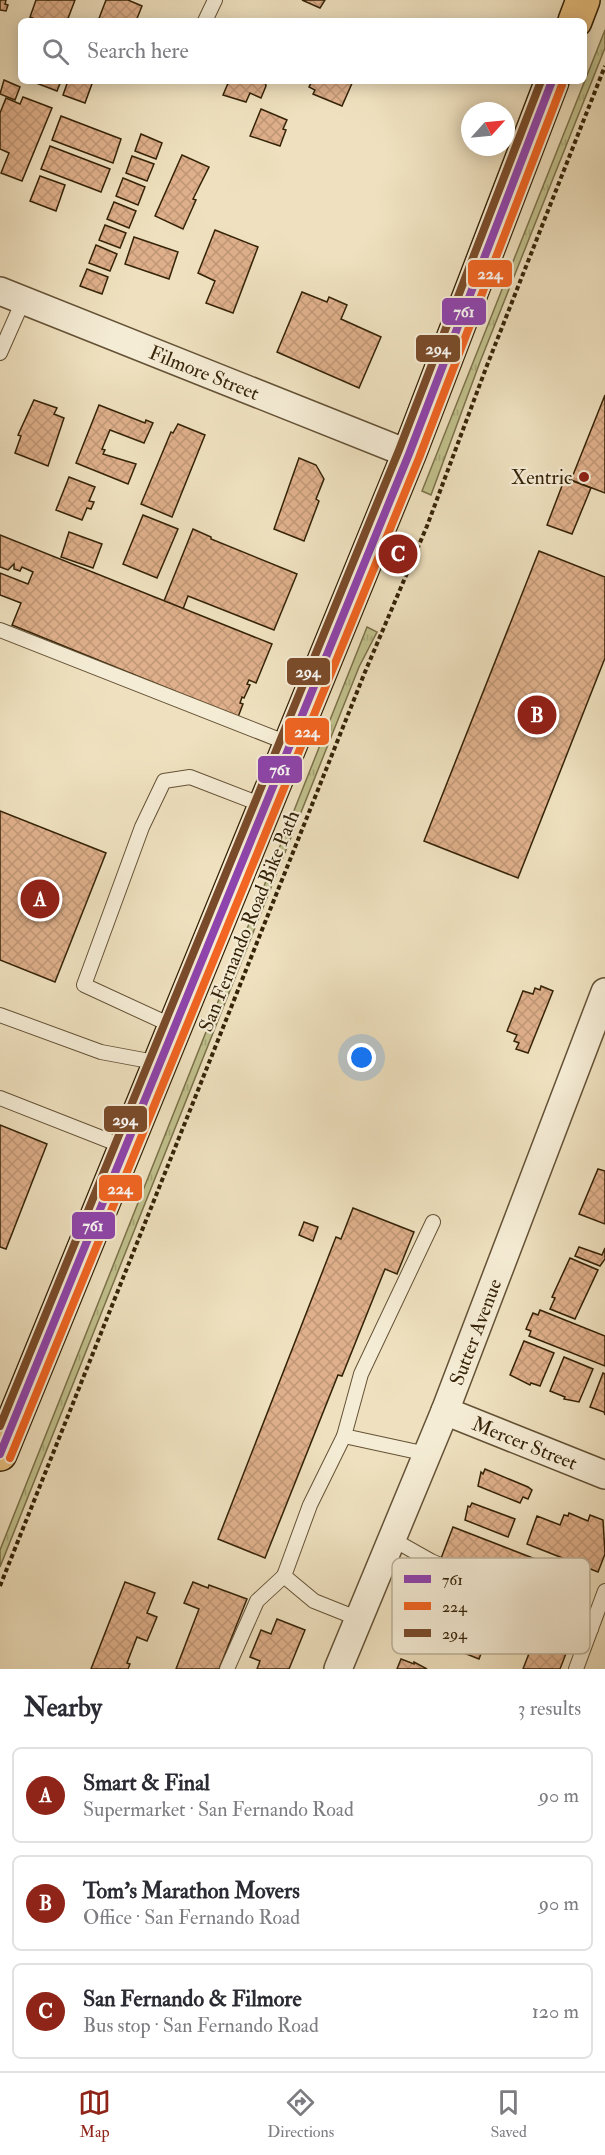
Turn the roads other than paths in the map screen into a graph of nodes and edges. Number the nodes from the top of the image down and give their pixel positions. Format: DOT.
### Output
graph roads {
  1 [pos="215,0"];
  2 [pos="583,0"];
  3 [pos="206,18"];
  4 [pos="576,18"];
  5 [pos="551,84"];
  6 [pos="12,296"];
  7 [pos="0,352"];
  8 [pos="409,454"];
  9 [pos="0,630"];
  10 [pos="290,744"];
  11 [pos="265,806"];
  12 [pos="605,992"];
  13 [pos="0,1015"];
  14 [pos="174,1028"];
  15 [pos="160,1063"];
  16 [pos="0,1098"];
  17 [pos="125,1147"];
  18 [pos="433,1222"];
  19 [pos="445,1411"];
  20 [pos="344,1436"];
  21 [pos="0,1454"];
  22 [pos="427,1454"];
  23 [pos="605,1475"];
  24 [pos="392,1539"];
  25 [pos="425,1558"];
  26 [pos="284,1576"];
  27 [pos="605,1591"];
  28 [pos="359,1619"];
  29 [pos="591,1629"];
  30 [pos="582,1654"];
  31 [pos="227,1669"];
  32 [pos="338,1669"];
  33 [pos="576,1669"];
  1 -- 3 [label="lane"];
  2 -- 4 [label="main road"];
  5 -- 8 [label="main road"];
  6 -- 7 [label="lane"];
  6 -- 8 [label="street, Filmore Street"];
  8 -- 10 [label="main road"];
  9 -- 10 [label="lane"];
  10 -- 11 [label="main road"];
  11 -- 14 [label="main road"];
  11 -- 14 [label="lane"];
  12 -- 19 [label="street, Sutter Avenue"];
  13 -- 15 [label="lane"];
  14 -- 15 [label="main road"];
  15 -- 17 [label="main road"];
  16 -- 17 [label="lane"];
  17 -- 21 [label="main road"];
  18 -- 20 [label="lane"];
  19 -- 22 [label="street, Sutter Avenue"];
  19 -- 23 [label="street, Mercer Street"];
  20 -- 22 [label="lane"];
  20 -- 26 [label="lane"];
  22 -- 24 [label="street, Sutter Avenue"];
  24 -- 25 [label="lane"];
  24 -- 28 [label="street, Sutter Avenue"];
  26 -- 28 [label="lane"];
  26 -- 31 [label="lane"];
  27 -- 29 [label="lane"];
  28 -- 32 [label="street, Sutter Avenue"];
  30 -- 33 [label="lane"];
}
